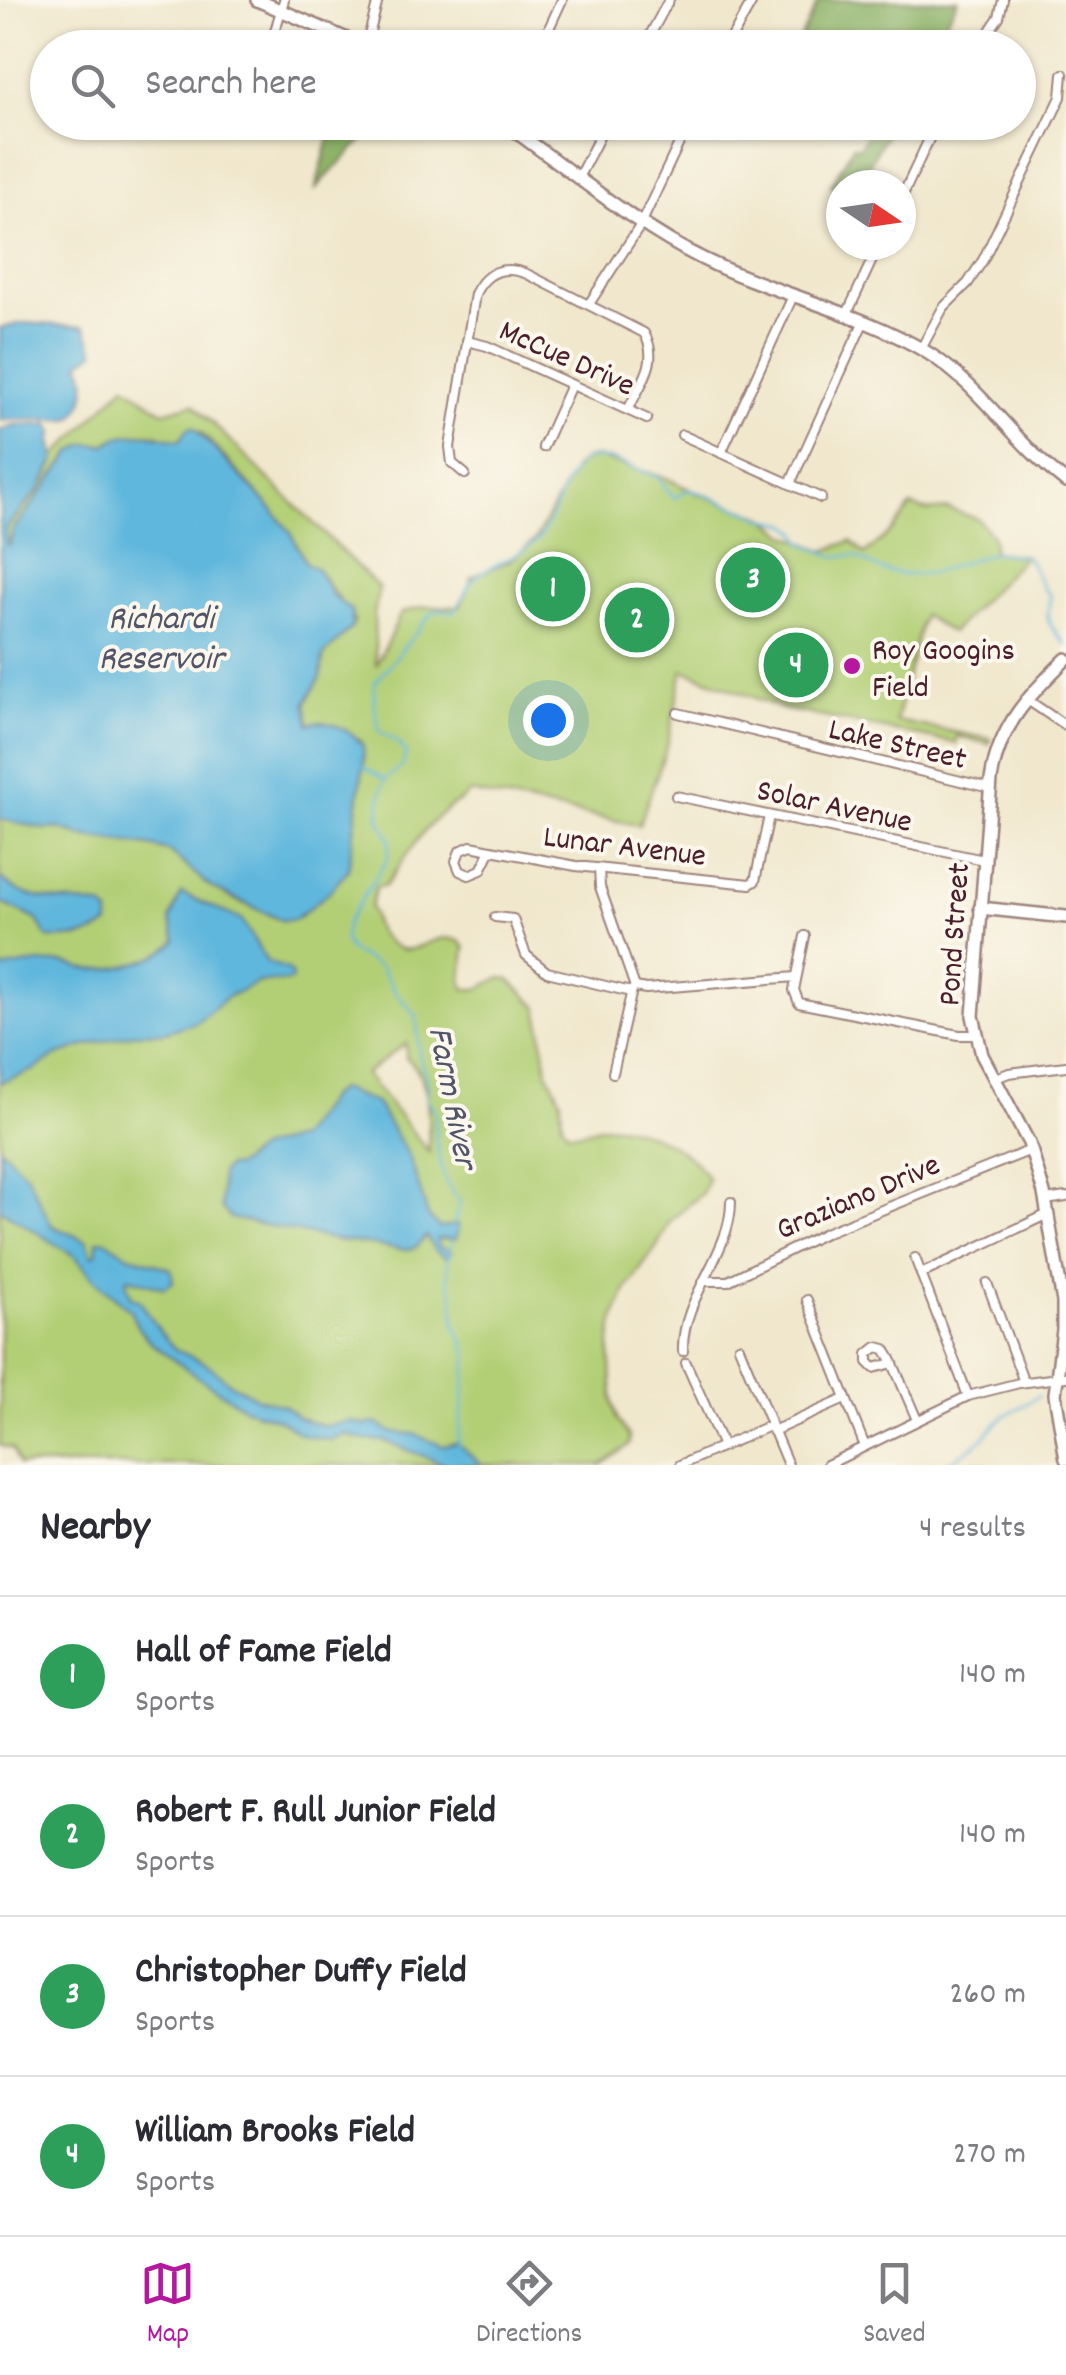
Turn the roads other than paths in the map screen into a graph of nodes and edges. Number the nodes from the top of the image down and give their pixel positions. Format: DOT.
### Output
graph roads {
  1 [pos="257,0"];
  2 [pos="378,0"];
  3 [pos="562,0"];
  4 [pos="668,0"];
  5 [pos="753,0"];
  6 [pos="1003,0"];
  7 [pos="282,5"];
  8 [pos="275,30"];
  9 [pos="333,30"];
  10 [pos="371,30"];
  11 [pos="548,30"];
  12 [pos="652,30"];
  13 [pos="736,30"];
  14 [pos="990,30"];
  15 [pos="1063,74"];
  16 [pos="528,140"];
  17 [pos="597,140"];
  18 [pos="681,140"];
  19 [pos="929,140"];
  20 [pos="915,170"];
  21 [pos="578,176"];
  22 [pos="642,222"];
  23 [pos="872,260"];
  24 [pos="793,296"];
  25 [pos="588,304"];
  26 [pos="846,316"];
  27 [pos="862,322"];
  28 [pos="468,341"];
  29 [pos="921,350"];
  30 [pos="571,384"];
  31 [pos="628,410"];
  32 [pos="647,419"];
  33 [pos="682,436"];
  34 [pos="543,447"];
  35 [pos="721,453"];
  36 [pos="1044,466"];
  37 [pos="465,474"];
  38 [pos="1066,482"];
  39 [pos="790,484"];
  40 [pos="1066,494"];
  41 [pos="821,498"];
  42 [pos="1066,658"];
  43 [pos="1026,698"];
  44 [pos="678,713"];
  45 [pos="1066,726"];
  46 [pos="990,788"];
  47 [pos="676,796"];
  48 [pos="769,816"];
  49 [pos="491,850"];
  50 [pos="984,860"];
  51 [pos="599,868"];
  52 [pos="980,908"];
  53 [pos="1066,916"];
  54 [pos="495,917"];
  55 [pos="805,936"];
  56 [pos="796,977"];
  57 [pos="633,989"];
  58 [pos="976,1035"];
  59 [pos="1066,1066"];
  60 [pos="613,1073"];
  61 [pos="994,1079"];
  62 [pos="1032,1150"];
  63 [pos="1066,1197"];
  64 [pos="1046,1200"];
  65 [pos="731,1202"];
  66 [pos="1048,1214"];
  67 [pos="914,1258"];
  68 [pos="921,1274"];
  69 [pos="704,1281"];
  70 [pos="987,1283"];
  71 [pos="807,1300"];
  72 [pos="739,1347"];
  73 [pos="683,1350"];
  74 [pos="686,1363"];
  75 [pos="893,1363"];
  76 [pos="1061,1377"];
  77 [pos="1024,1382"];
  78 [pos="968,1396"];
  79 [pos="845,1399"];
  80 [pos="917,1420"];
  81 [pos="772,1428"];
  82 [pos="1062,1428"];
  83 [pos="864,1444"];
  84 [pos="722,1446"];
  85 [pos="1066,1459"];
  86 [pos="680,1465"];
  87 [pos="788,1465"];
  88 [pos="827,1465"];
  1 -- 7 [label="main road"];
  2 -- 10 [label="street"];
  3 -- 11 [label="street"];
  4 -- 12 [label="street"];
  5 -- 13 [label="street"];
  6 -- 14 [label="street"];
  7 -- 8 [label="street"];
  7 -- 9 [label="main road"];
  15 -- 29 [label="street"];
  16 -- 21 [label="main road"];
  17 -- 21 [label="street"];
  18 -- 22 [label="street"];
  19 -- 20 [label="street"];
  21 -- 22 [label="main road"];
  22 -- 24 [label="main road"];
  22 -- 25 [label="street"];
  23 -- 26 [label="street"];
  24 -- 26 [label="main road"];
  24 -- 35 [label="street"];
  25 -- 28 [label="street"];
  25 -- 31 [label="street"];
  26 -- 27 [label="main road"];
  27 -- 29 [label="main road"];
  27 -- 39 [label="street"];
  28 -- 30 [label="street, McCue Drive"];
  28 -- 37 [label="street"];
  29 -- 36 [label="main road"];
  30 -- 31 [label="street, McCue Drive"];
  30 -- 34 [label="street"];
  31 -- 32 [label="street, McCue Drive"];
  33 -- 35 [label="street"];
  35 -- 39 [label="street"];
  36 -- 38 [label="main road"];
  36 -- 40 [label="main road"];
  39 -- 41 [label="street"];
  42 -- 43 [label="main road, Pond Street"];
  43 -- 45 [label="street"];
  43 -- 46 [label="main road, Pond Street"];
  44 -- 46 [label="street, Lake Street"];
  46 -- 50 [label="main road, Pond Street"];
  47 -- 48 [label="street, Solar Avenue"];
  48 -- 50 [label="street, Solar Avenue"];
  48 -- 51 [label="street, Lunar Avenue"];
  49 -- 49 [label="street"];
  49 -- 51 [label="street, Lunar Avenue"];
  50 -- 52 [label="main road, Pond Street"];
  51 -- 57 [label="street"];
  52 -- 53 [label="main road"];
  52 -- 58 [label="main road, Pond Street"];
  54 -- 57 [label="street"];
  55 -- 56 [label="street"];
  56 -- 57 [label="street"];
  56 -- 58 [label="street"];
  57 -- 60 [label="street"];
  58 -- 61 [label="main road, Pond Street"];
  59 -- 61 [label="street"];
  61 -- 62 [label="main road, Pond Street"];
  62 -- 64 [label="main road, Pond Street"];
  62 -- 69 [label="street, Graziano Drive"];
  63 -- 64 [label="street"];
  64 -- 66 [label="main road, Pond Street"];
  65 -- 69 [label="street"];
  66 -- 68 [label="street"];
  66 -- 76 [label="main road, Pond Street"];
  67 -- 68 [label="street"];
  68 -- 78 [label="street"];
  69 -- 73 [label="street"];
  70 -- 77 [label="street"];
  71 -- 79 [label="street"];
  72 -- 81 [label="street"];
  74 -- 84 [label="street"];
  75 -- 80 [label="street"];
  76 -- 77 [label="street"];
  76 -- 82 [label="main road, Pond Street"];
  77 -- 78 [label="street"];
  78 -- 80 [label="street"];
  79 -- 81 [label="street"];
  79 -- 83 [label="street"];
  80 -- 83 [label="street"];
  81 -- 84 [label="street"];
  81 -- 87 [label="street"];
  82 -- 85 [label="main road, Pond Street"];
  83 -- 88 [label="street"];
  84 -- 86 [label="street"];
}
